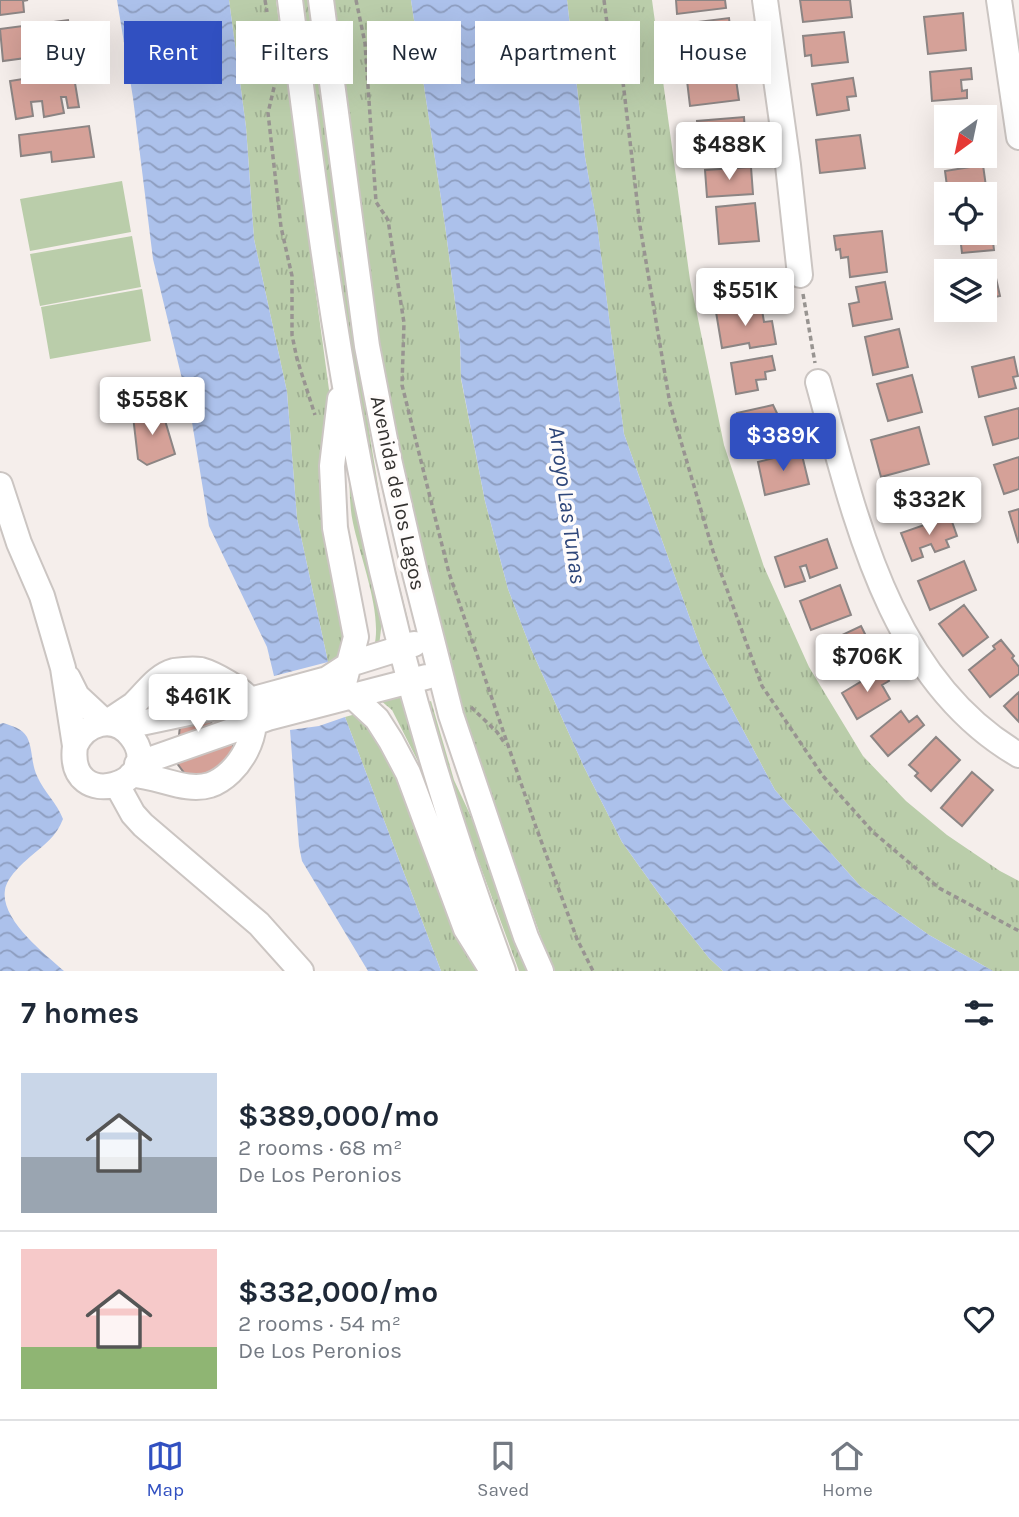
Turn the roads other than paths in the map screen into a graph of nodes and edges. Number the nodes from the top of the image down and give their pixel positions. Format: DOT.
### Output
graph roads {
  1 [pos="290,0"];
  2 [pos="321,0"];
  3 [pos="765,0"];
  4 [pos="999,0"];
  5 [pos="1018,126"];
  6 [pos="800,275"];
  7 [pos="342,374"];
  8 [pos="818,382"];
  9 [pos="0,485"];
  10 [pos="0,525"];
  11 [pos="19,543"];
  12 [pos="432,639"];
  13 [pos="401,648"];
  14 [pos="350,664"];
  15 [pos="63,668"];
  16 [pos="441,673"];
  17 [pos="410,682"];
  18 [pos="338,692"];
  19 [pos="259,709"];
  20 [pos="114,725"];
  21 [pos="75,746"];
  22 [pos="1019,755"];
  23 [pos="129,775"];
  24 [pos="301,971"];
  25 [pos="492,971"];
  26 [pos="503,971"];
  27 [pos="541,971"];
  1 -- 7 [label="street, Avenida de los Lagos"];
  2 -- 12 [label="street, Avenida de los Lagos"];
  3 -- 6 [label="street"];
  4 -- 5 [label="street"];
  7 -- 13 [label="street, Avenida de los Lagos"];
  7 -- 14 [label="street"];
  8 -- 22 [label="street"];
  9 -- 11 [label="street"];
  10 -- 11 [label="street"];
  11 -- 15 [label="street"];
  12 -- 13 [label="street"];
  12 -- 16 [label="street, Avenida de los Lagos"];
  13 -- 14 [label="street"];
  13 -- 17 [label="street, Avenida de los Lagos"];
  14 -- 18 [label="street"];
  15 -- 20 [label="street"];
  15 -- 21 [label="street"];
  16 -- 17 [label="street"];
  16 -- 27 [label="street, Avenida de los Lagos"];
  17 -- 18 [label="street"];
  17 -- 26 [label="street, Avenida de los Lagos"];
  18 -- 19 [label="street"];
  18 -- 25 [label="street"];
  19 -- 20 [label="street"];
  19 -- 20 [label="street"];
  19 -- 23 [label="street"];
  19 -- 23 [label="street"];
  20 -- 21 [label="street"];
  20 -- 23 [label="street"];
  21 -- 23 [label="street"];
  23 -- 24 [label="street"];
}
